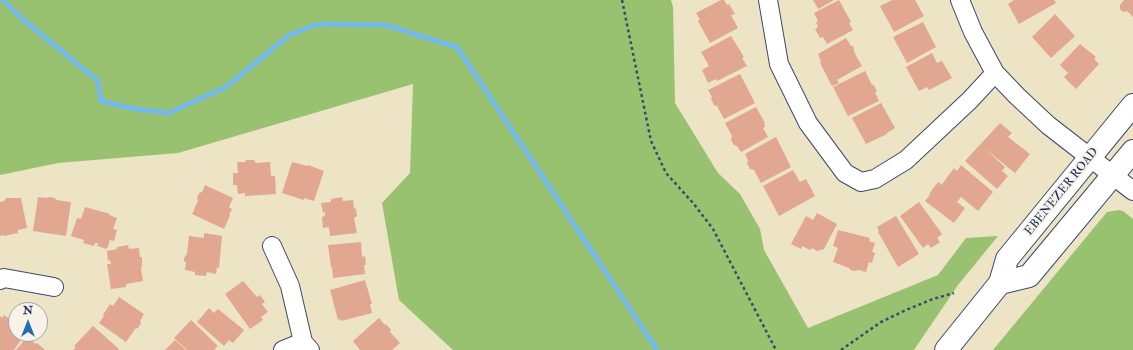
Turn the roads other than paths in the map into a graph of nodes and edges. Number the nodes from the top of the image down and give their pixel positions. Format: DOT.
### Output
graph roads {
  1 [pos="768,0"];
  2 [pos="960,0"];
  3 [pos="995,73"];
  4 [pos="1133,105"];
  5 [pos="1133,151"];
  6 [pos="1090,158"];
  7 [pos="1113,176"];
  8 [pos="1133,191"];
  9 [pos="272,246"];
  10 [pos="0,280"];
  11 [pos="1000,283"];
  12 [pos="54,287"];
  13 [pos="306,346"];
  14 [pos="283,350"];
  15 [pos="946,350"];
  1 -- 3 [label="street"];
  2 -- 3 [label="street"];
  3 -- 6 [label="street"];
  4 -- 6 [label="main road, EBENEZER ROAD"];
  5 -- 7 [label="main road"];
  6 -- 7 [label="street"];
  6 -- 11 [label="main road, EBENEZER ROAD"];
  7 -- 8 [label="street"];
  7 -- 11 [label="main road"];
  9 -- 13 [label="street"];
  10 -- 12 [label="street"];
  11 -- 15 [label="main road, EBENEZER ROAD"];
  13 -- 14 [label="street"];
}
